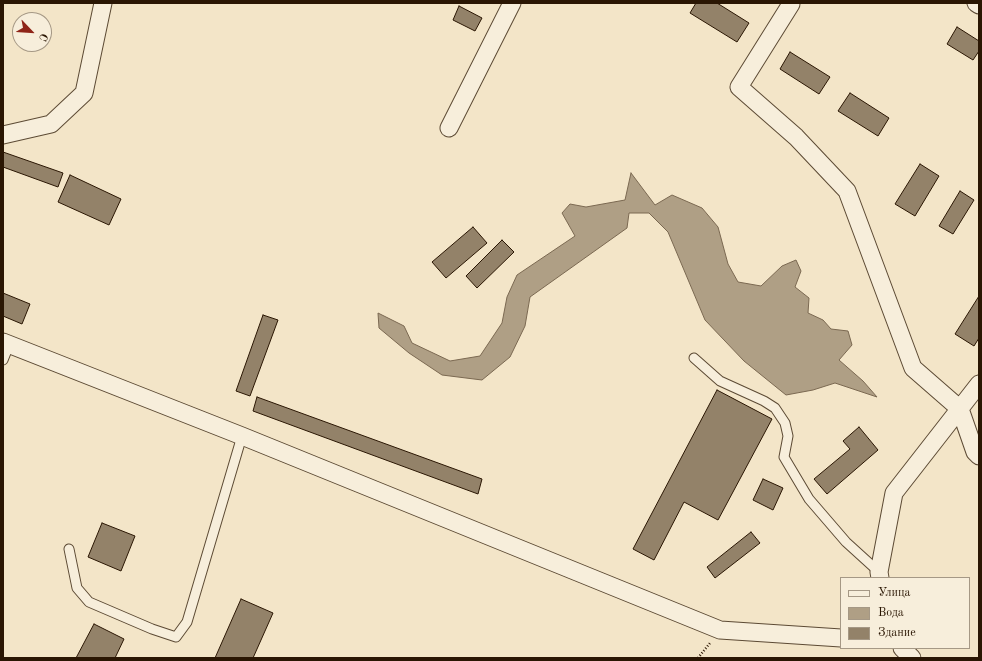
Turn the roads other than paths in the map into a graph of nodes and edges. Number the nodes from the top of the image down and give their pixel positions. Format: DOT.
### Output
graph roads {
  1 [pos="103,3"];
  2 [pos="512,3"];
  3 [pos="790,3"];
  4 [pos="976,3"];
  5 [pos="979,5"];
  6 [pos="449,128"];
  7 [pos="3,135"];
  8 [pos="5,349"];
  9 [pos="694,358"];
  10 [pos="979,384"];
  11 [pos="960,409"];
  12 [pos="242,436"];
  13 [pos="979,456"];
  14 [pos="69,549"];
  15 [pos="879,575"];
  16 [pos="840,638"];
  17 [pos="903,649"];
  18 [pos="912,658"];
  1 -- 7 [label="street"];
  2 -- 6 [label="street"];
  3 -- 11 [label="street"];
  4 -- 5 [label="street"];
  8 -- 12 [label="street"];
  9 -- 15 [label="lane"];
  10 -- 11 [label="street"];
  11 -- 13 [label="street"];
  11 -- 15 [label="street"];
  12 -- 14 [label="lane"];
  12 -- 16 [label="street"];
  17 -- 18 [label="street"];
}
